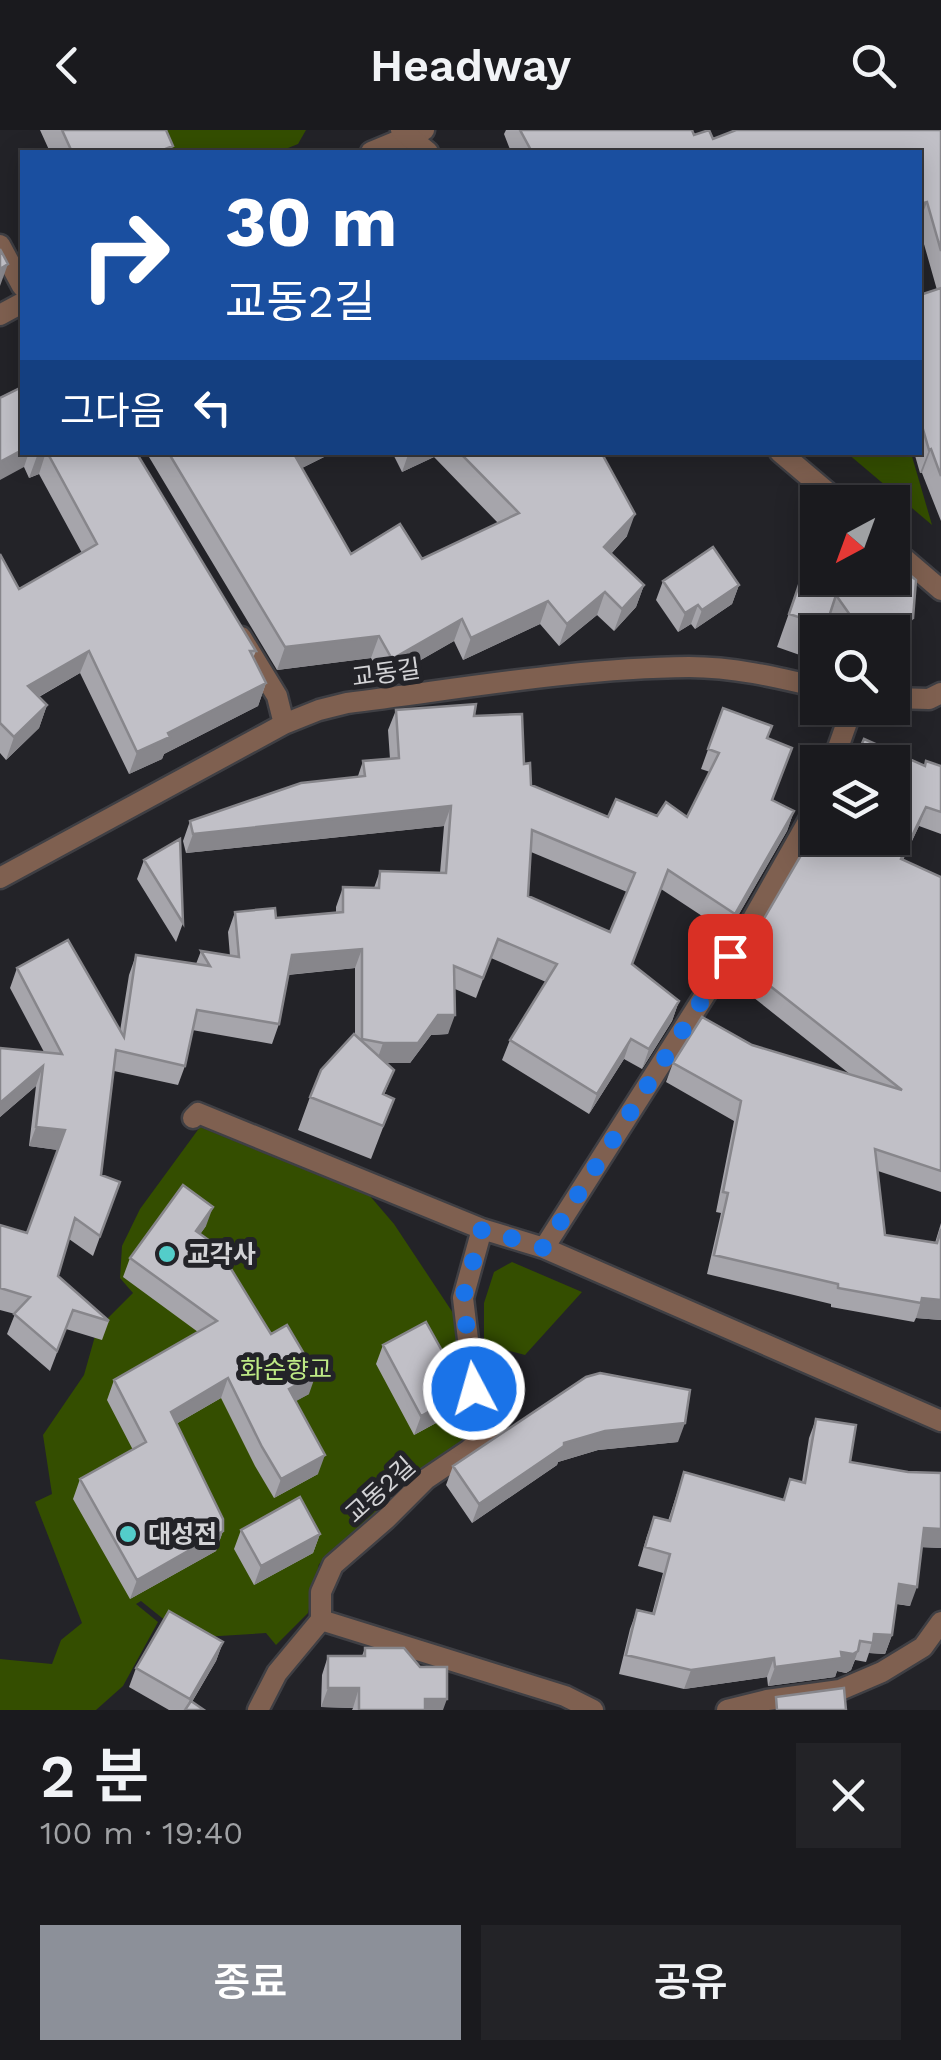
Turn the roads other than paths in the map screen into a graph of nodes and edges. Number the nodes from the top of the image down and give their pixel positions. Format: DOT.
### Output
graph roads {
  1 [pos="411,132"];
  2 [pos="375,150"];
  3 [pos="0,245"];
  4 [pos="20,282"];
  5 [pos="784,455"];
  6 [pos="819,485"];
  7 [pos="910,563"];
  8 [pos="941,590"];
  9 [pos="234,625"];
  10 [pos="800,683"];
  11 [pos="910,698"];
  12 [pos="937,699"];
  13 [pos="284,724"];
  14 [pos="800,836"];
  15 [pos="0,878"];
  16 [pos="193,1118"];
  17 [pos="482,1229"];
  18 [pos="544,1248"];
  19 [pos="941,1421"];
  20 [pos="321,1620"];
  21 [pos="941,1622"];
  22 [pos="258,1710"];
  23 [pos="593,1710"];
  24 [pos="727,1710"];
  1 -- 2 [label="street"];
  3 -- 4 [label="street"];
  5 -- 6 [label="street"];
  7 -- 8 [label="street"];
  9 -- 13 [label="street"];
  10 -- 13 [label="street, 교동길"];
  11 -- 12 [label="street"];
  13 -- 15 [label="street, 교동길"];
  14 -- 18 [label="street"];
  16 -- 17 [label="street"];
  17 -- 18 [label="street"];
  17 -- 20 [label="street, 교동2길"];
  18 -- 19 [label="street"];
  20 -- 22 [label="street, 교동2길"];
  20 -- 23 [label="street"];
  21 -- 24 [label="street"];
}
